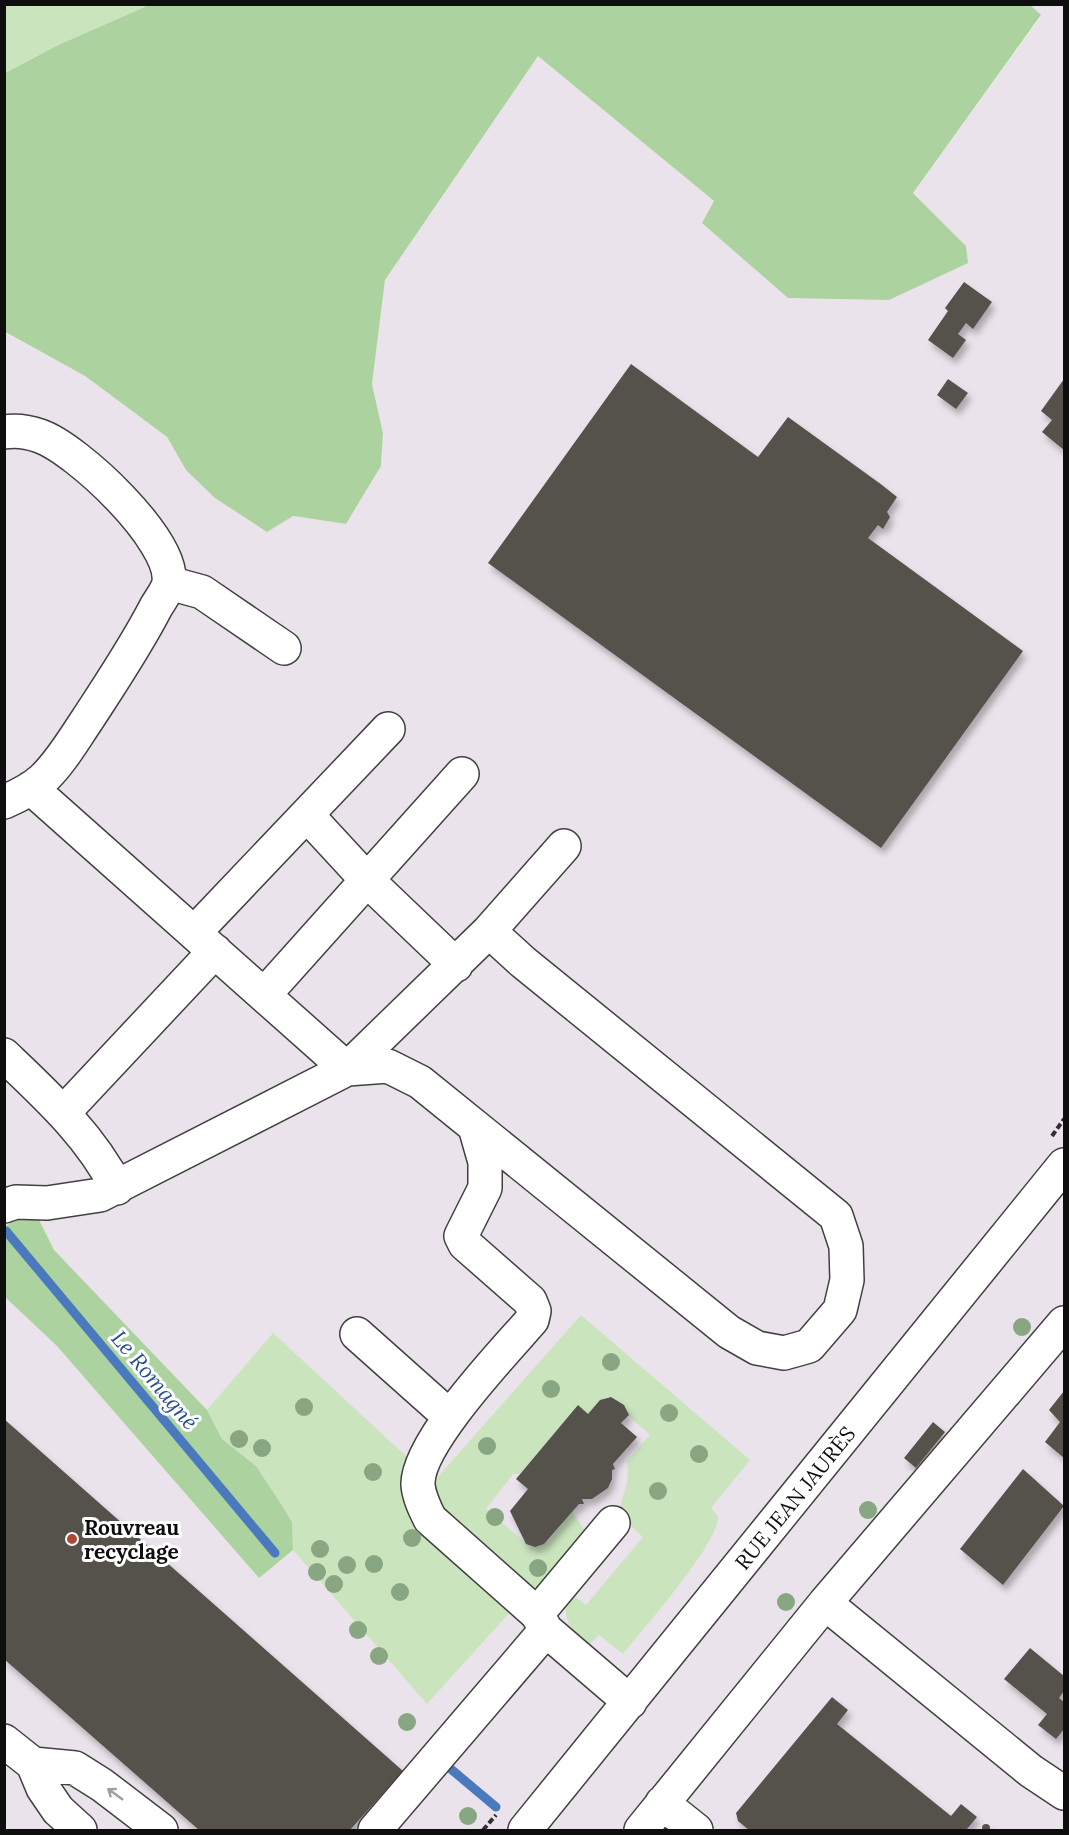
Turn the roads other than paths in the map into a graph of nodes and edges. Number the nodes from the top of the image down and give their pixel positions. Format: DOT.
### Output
graph roads {
  1 [pos="4,432"];
  2 [pos="169,583"];
  3 [pos="284,648"];
  4 [pos="388,729"];
  5 [pos="462,774"];
  6 [pos="18,795"];
  7 [pos="307,815"];
  8 [pos="564,846"];
  9 [pos="367,880"];
  10 [pos="489,931"];
  11 [pos="205,942"];
  12 [pos="456,964"];
  13 [pos="264,995"];
  14 [pos="4,1055"];
  15 [pos="347,1069"];
  16 [pos="64,1112"];
  17 [pos="475,1127"];
  18 [pos="1065,1165"];
  19 [pos="117,1188"];
  20 [pos="4,1206"];
  21 [pos="1065,1323"];
  22 [pos="357,1334"];
  23 [pos="449,1416"];
  24 [pos="613,1523"];
  25 [pos="825,1603"];
  26 [pos="542,1622"];
  27 [pos="630,1702"];
  28 [pos="4,1741"];
  29 [pos="33,1764"];
  30 [pos="1065,1793"];
  31 [pos="662,1803"];
  32 [pos="80,1830"];
  33 [pos="161,1830"];
  34 [pos="375,1830"];
  35 [pos="525,1830"];
  36 [pos="641,1830"];
  37 [pos="696,1830"];
  1 -- 2 [label="street"];
  2 -- 3 [label="street"];
  2 -- 6 [label="street"];
  4 -- 7 [label="street"];
  5 -- 9 [label="street"];
  6 -- 11 [label="street"];
  7 -- 9 [label="street"];
  7 -- 11 [label="street"];
  8 -- 10 [label="street"];
  9 -- 12 [label="street"];
  9 -- 13 [label="street"];
  10 -- 12 [label="street"];
  10 -- 17 [label="street"];
  11 -- 13 [label="street"];
  11 -- 16 [label="street"];
  12 -- 15 [label="street"];
  13 -- 15 [label="street"];
  14 -- 16 [label="street"];
  15 -- 17 [label="street"];
  15 -- 19 [label="street"];
  16 -- 19 [label="street"];
  17 -- 23 [label="street"];
  18 -- 27 [label="street, RUE JEAN JAURÈS"];
  19 -- 20 [label="street"];
  21 -- 25 [label="street"];
  22 -- 23 [label="street"];
  23 -- 26 [label="street"];
  24 -- 26 [label="street"];
  25 -- 30 [label="street"];
  25 -- 31 [label="street"];
  26 -- 27 [label="street"];
  26 -- 34 [label="street"];
  27 -- 35 [label="street, RUE JEAN JAURÈS"];
  28 -- 29 [label="street"];
  29 -- 32 [label="street"];
  33 -- 29 [label="street, one-way"];
  31 -- 36 [label="street"];
  31 -- 37 [label="street"];
}
